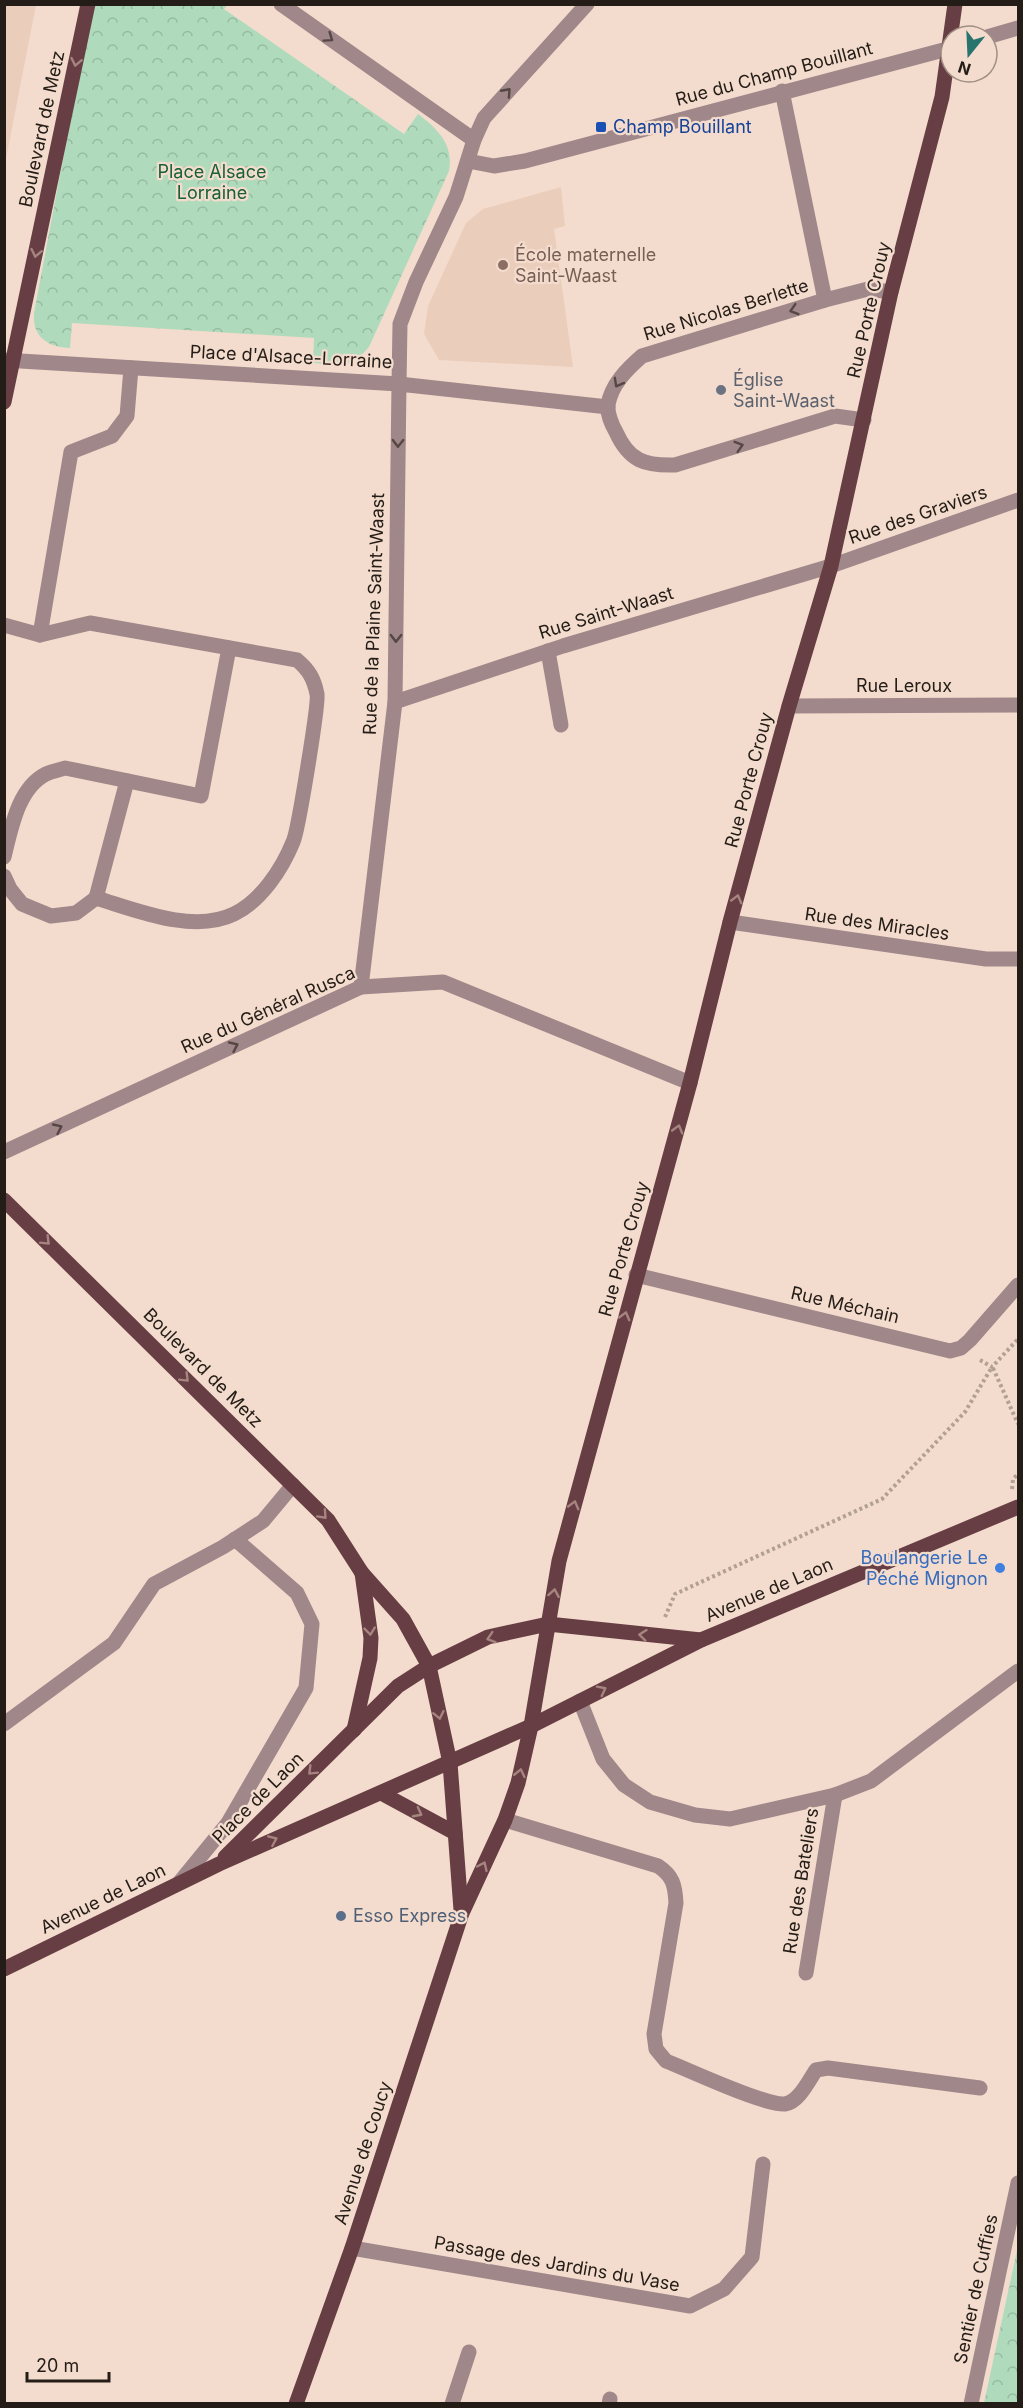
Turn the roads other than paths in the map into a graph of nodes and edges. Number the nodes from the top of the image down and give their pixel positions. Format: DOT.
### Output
graph roads {
  1 [pos="88,4"];
  2 [pos="281,4"];
  3 [pos="587,4"];
  4 [pos="955,4"];
  5 [pos="952,24"];
  6 [pos="1018,28"];
  7 [pos="999,34"];
  8 [pos="939,51"];
  9 [pos="944,84"];
  10 [pos="782,91"];
  11 [pos="474,140"];
  12 [pos="468,161"];
  13 [pos="891,292"];
  14 [pos="825,300"];
  15 [pos="9,360"];
  16 [pos="131,368"];
  17 [pos="399,384"];
  18 [pos="4,402"];
  19 [pos="608,407"];
  20 [pos="864,420"];
  21 [pos="1018,500"];
  22 [pos="831,566"];
  23 [pos="4,625"];
  24 [pos="40,635"];
  25 [pos="229,648"];
  26 [pos="548,651"];
  27 [pos="395,702"];
  28 [pos="1018,705"];
  29 [pos="789,706"];
  30 [pos="561,724"];
  31 [pos="127,781"];
  32 [pos="4,857"];
  33 [pos="4,876"];
  34 [pos="96,898"];
  35 [pos="730,922"];
  36 [pos="1018,958"];
  37 [pos="362,987"];
  38 [pos="690,1083"];
  39 [pos="4,1152"];
  40 [pos="4,1200"];
  41 [pos="636,1275"];
  42 [pos="1018,1284"];
  43 [pos="293,1485"];
  44 [pos="1018,1507"];
  45 [pos="235,1539"];
  46 [pos="362,1573"];
  47 [pos="548,1624"];
  48 [pos="701,1640"];
  49 [pos="429,1666"];
  50 [pos="1018,1671"];
  51 [pos="580,1701"];
  52 [pos="4,1724"];
  53 [pos="531,1726"];
  54 [pos="354,1730"];
  55 [pos="450,1763"];
  56 [pos="381,1793"];
  57 [pos="836,1795"];
  58 [pos="505,1820"];
  59 [pos="455,1833"];
  60 [pos="219,1864"];
  61 [pos="179,1883"];
  62 [pos="462,1913"];
  63 [pos="4,1969"];
  64 [pos="806,1973"];
  65 [pos="980,2088"];
  66 [pos="763,2164"];
  67 [pos="1018,2183"];
  68 [pos="352,2248"];
  69 [pos="469,2352"];
  70 [pos="296,2403"];
  71 [pos="452,2403"];
  72 [pos="972,2403"];
  1 -- 15 [label="main road, Boulevard de Metz, one-way"];
  2 -- 11 [label="street, one-way"];
  11 -- 3 [label="street, Place d'Alsace-Lorraine, one-way"];
  4 -- 5 [label="main road, Rue Porte Crouy"];
  6 -- 7 [label="street"];
  8 -- 10 [label="street, Rue du Champ Bouillant"];
  9 -- 13 [label="main road, Rue Porte Crouy"];
  10 -- 12 [label="street, Rue du Champ Bouillant"];
  10 -- 14 [label="street"];
  11 -- 12 [label="street, Place d'Alsace-Lorraine"];
  12 -- 17 [label="street, Place d'Alsace-Lorraine"];
  13 -- 14 [label="street, Rue Nicolas Berlette"];
  13 -- 20 [label="main road, Rue Porte Crouy"];
  14 -- 19 [label="street, Rue Nicolas Berlette, one-way"];
  15 -- 16 [label="street, Place d'Alsace-Lorraine"];
  15 -- 18 [label="main road, Boulevard de Metz"];
  16 -- 17 [label="street, Place d'Alsace-Lorraine"];
  16 -- 24 [label="street"];
  17 -- 19 [label="street"];
  17 -- 27 [label="street, Rue de la Plaine Saint-Waast, one-way"];
  19 -- 20 [label="street, one-way"];
  20 -- 22 [label="main road, Rue Porte Crouy"];
  21 -- 22 [label="street, Rue des Graviers"];
  22 -- 26 [label="street, Rue Saint-Waast"];
  22 -- 29 [label="main road, Rue Porte Crouy"];
  23 -- 24 [label="street"];
  24 -- 25 [label="street"];
  25 -- 31 [label="street"];
  25 -- 34 [label="street"];
  26 -- 27 [label="street, Rue Saint-Waast"];
  26 -- 30 [label="street"];
  27 -- 37 [label="street, Rue de la Plaine Saint-Waast"];
  28 -- 29 [label="street, Rue Leroux"];
  35 -- 29 [label="main road, Rue Porte Crouy, one-way"];
  31 -- 32 [label="street"];
  31 -- 34 [label="street"];
  33 -- 34 [label="street"];
  35 -- 36 [label="street, Rue des Miracles"];
  35 -- 38 [label="main road, Rue Porte Crouy"];
  37 -- 38 [label="street, Rue du Général Rusca"];
  39 -- 37 [label="street, Rue du Général Rusca, one-way"];
  41 -- 38 [label="main road, Rue Porte Crouy, one-way"];
  40 -- 43 [label="main road, Boulevard de Metz, one-way"];
  41 -- 42 [label="street, Rue Méchain"];
  47 -- 41 [label="main road, Rue Porte Crouy, one-way"];
  43 -- 45 [label="street"];
  43 -- 46 [label="main road, Boulevard de Metz, one-way"];
  44 -- 48 [label="main road, Avenue de Laon"];
  45 -- 52 [label="street"];
  45 -- 61 [label="street"];
  46 -- 49 [label="main road"];
  46 -- 54 [label="main road, one-way"];
  48 -- 47 [label="main road, Place de Laon, one-way"];
  47 -- 49 [label="main road, Place de Laon, one-way"];
  47 -- 53 [label="main road"];
  51 -- 48 [label="main road, Place de Laon, one-way"];
  49 -- 54 [label="main road, Place de Laon"];
  49 -- 55 [label="main road, one-way"];
  50 -- 57 [label="street"];
  51 -- 53 [label="main road, Place de Laon"];
  51 -- 57 [label="street"];
  53 -- 55 [label="main road, Place de Laon"];
  58 -- 53 [label="main road, one-way"];
  54 -- 60 [label="main road, Place de Laon, one-way"];
  55 -- 56 [label="main road, Place de Laon"];
  55 -- 59 [label="main road"];
  56 -- 59 [label="main road, one-way"];
  60 -- 56 [label="main road, Place de Laon, one-way"];
  57 -- 64 [label="street, Rue des Bateliers"];
  62 -- 58 [label="main road, one-way"];
  58 -- 65 [label="street"];
  59 -- 62 [label="main road"];
  60 -- 61 [label="main road, Avenue de Laon"];
  61 -- 63 [label="main road, Avenue de Laon"];
  62 -- 68 [label="main road, Avenue de Coucy"];
  66 -- 68 [label="street, Passage des Jardins du Vase"];
  67 -- 72 [label="street, Sentier de Cuffies"];
  68 -- 70 [label="main road, Avenue de Coucy"];
  69 -- 71 [label="street"];
}
